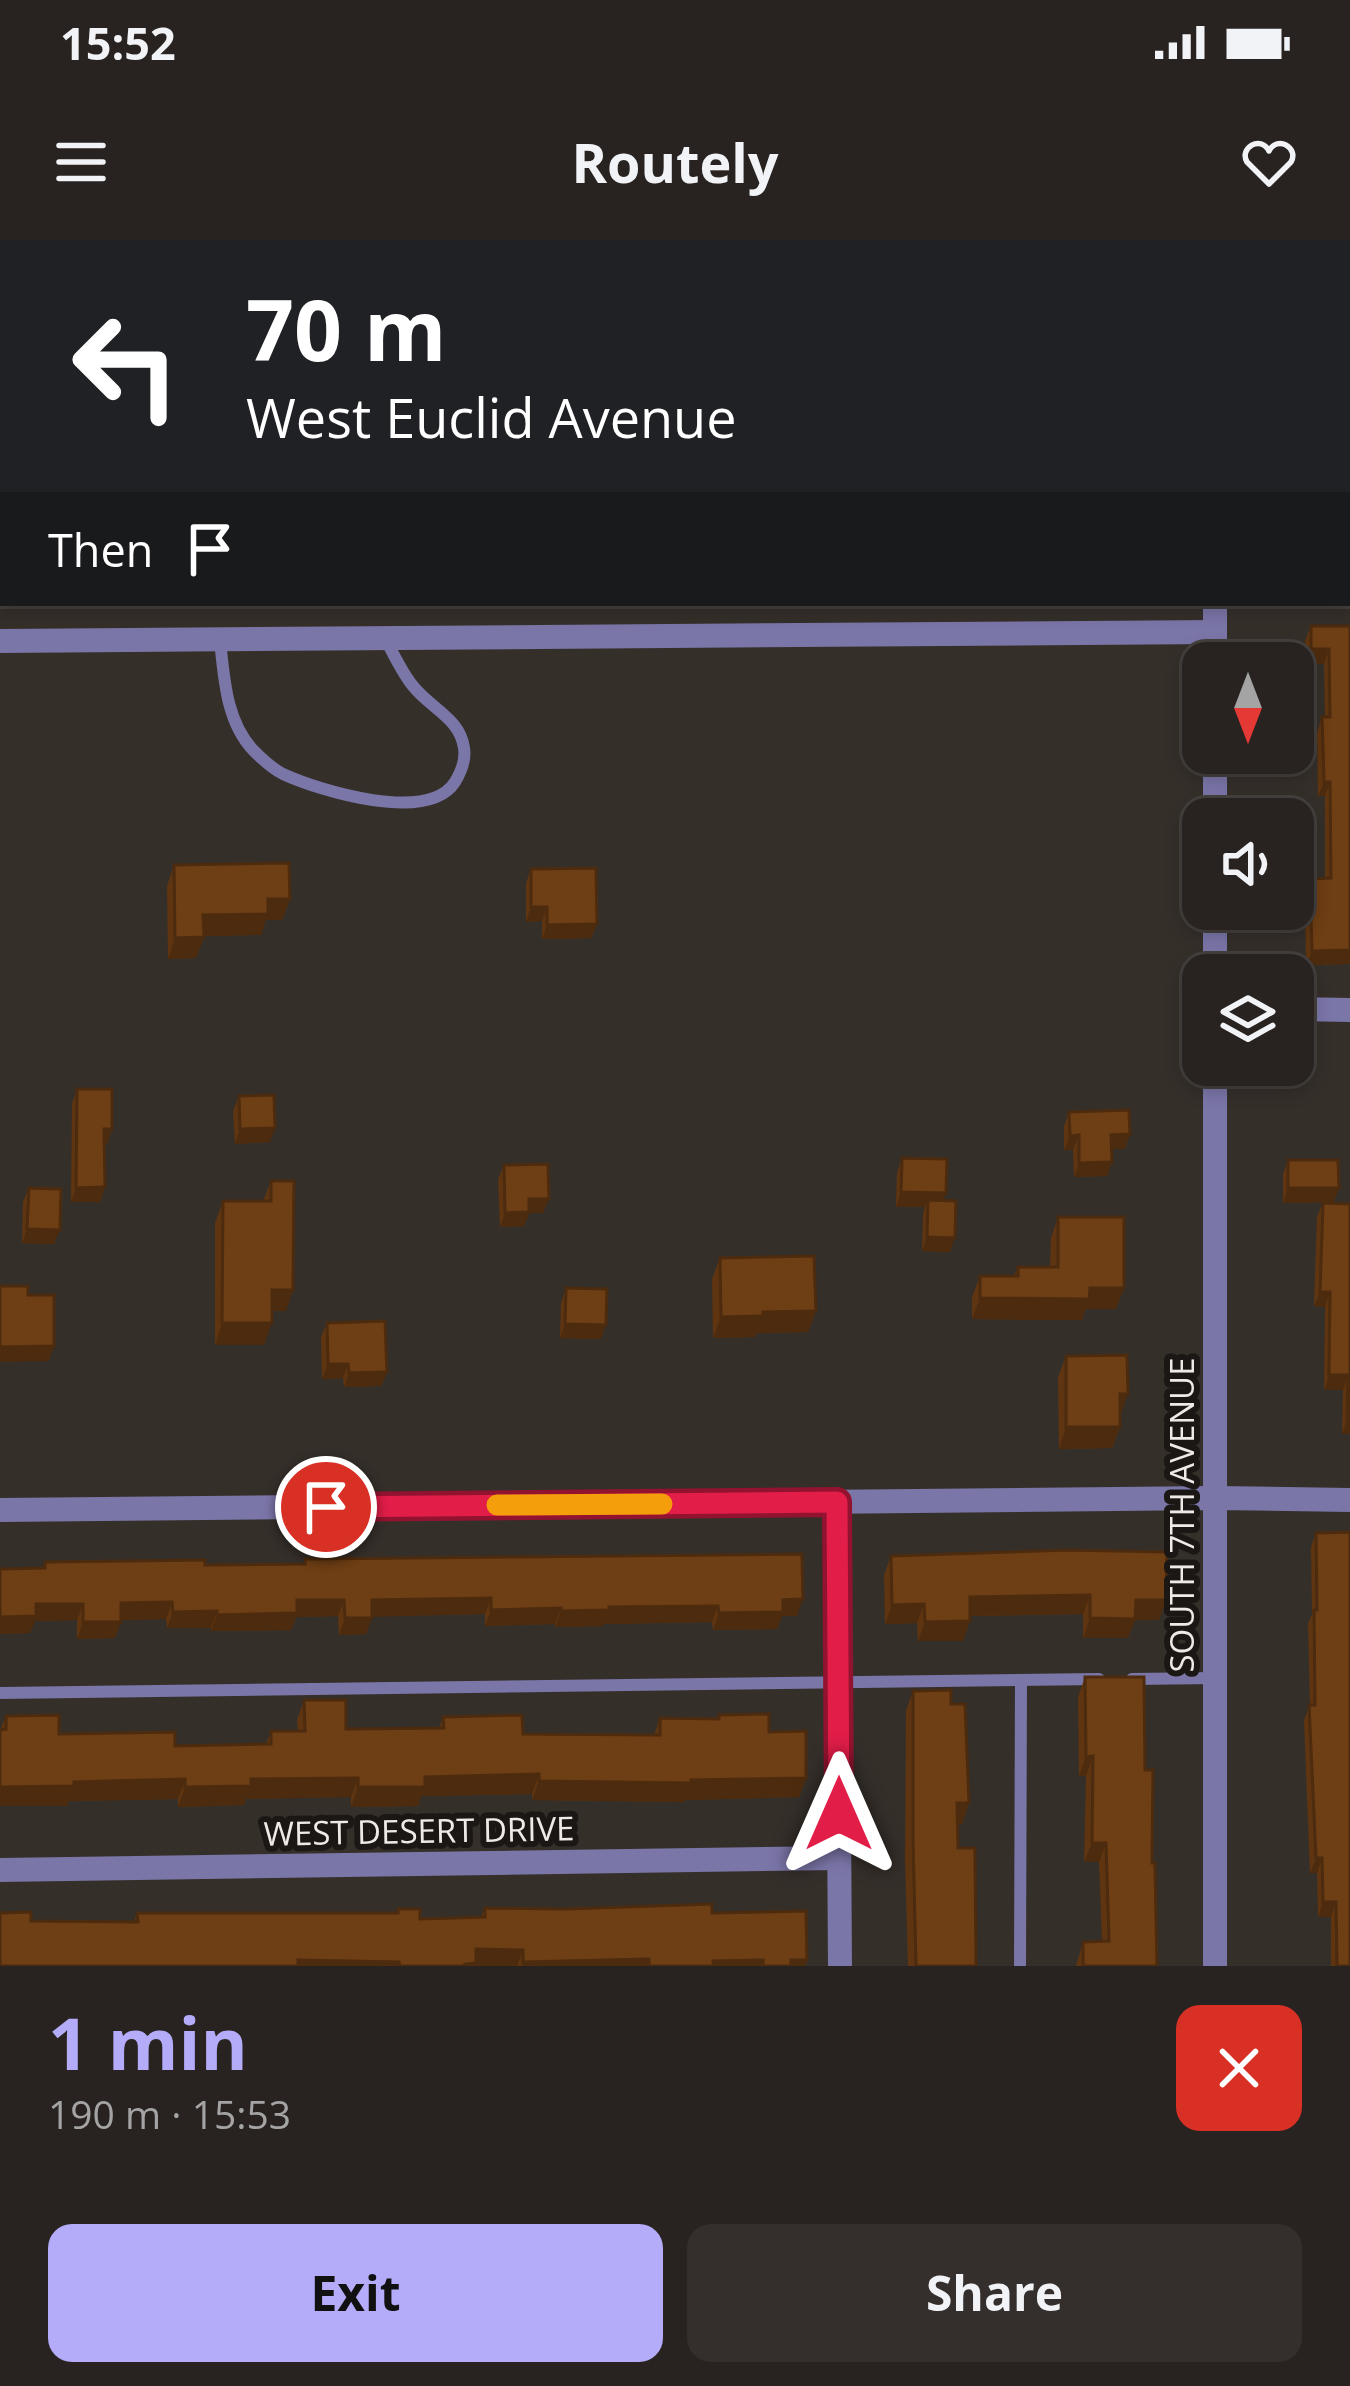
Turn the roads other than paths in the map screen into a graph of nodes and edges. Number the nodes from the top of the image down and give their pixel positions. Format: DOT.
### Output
graph roads {
  1 [pos="1215,606"];
  2 [pos="1215,632"];
  3 [pos="384,638"];
  4 [pos="220,639"];
  5 [pos="0,641"];
  6 [pos="1215,642"];
  7 [pos="1314,1010"];
  8 [pos="1350,1010"];
  9 [pos="1215,1086"];
  10 [pos="1215,1498"];
  11 [pos="1350,1499"];
  12 [pos="837,1502"];
  13 [pos="0,1510"];
  14 [pos="1214,1678"];
  15 [pos="1021,1680"];
  16 [pos="838,1683"];
  17 [pos="0,1693"];
  18 [pos="839,1858"];
  19 [pos="0,1870"];
  20 [pos="840,1966"];
  21 [pos="1020,1966"];
  22 [pos="1214,1966"];
  1 -- 2 [label="street"];
  2 -- 3 [label="street"];
  2 -- 6 [label="street"];
  3 -- 4 [label="street"];
  3 -- 4 [label="lane"];
  4 -- 5 [label="street"];
  7 -- 8 [label="street"];
  9 -- 10 [label="street, SOUTH 7TH AVENUE"];
  10 -- 11 [label="street"];
  10 -- 12 [label="street"];
  10 -- 14 [label="street, SOUTH 7TH AVENUE"];
  12 -- 13 [label="street"];
  12 -- 16 [label="street"];
  14 -- 15 [label="lane"];
  14 -- 22 [label="street, SOUTH 7TH AVENUE"];
  15 -- 16 [label="lane"];
  15 -- 21 [label="lane"];
  16 -- 17 [label="lane"];
  16 -- 18 [label="street"];
  18 -- 19 [label="street, WEST DESERT DRIVE"];
  18 -- 20 [label="street"];
}
